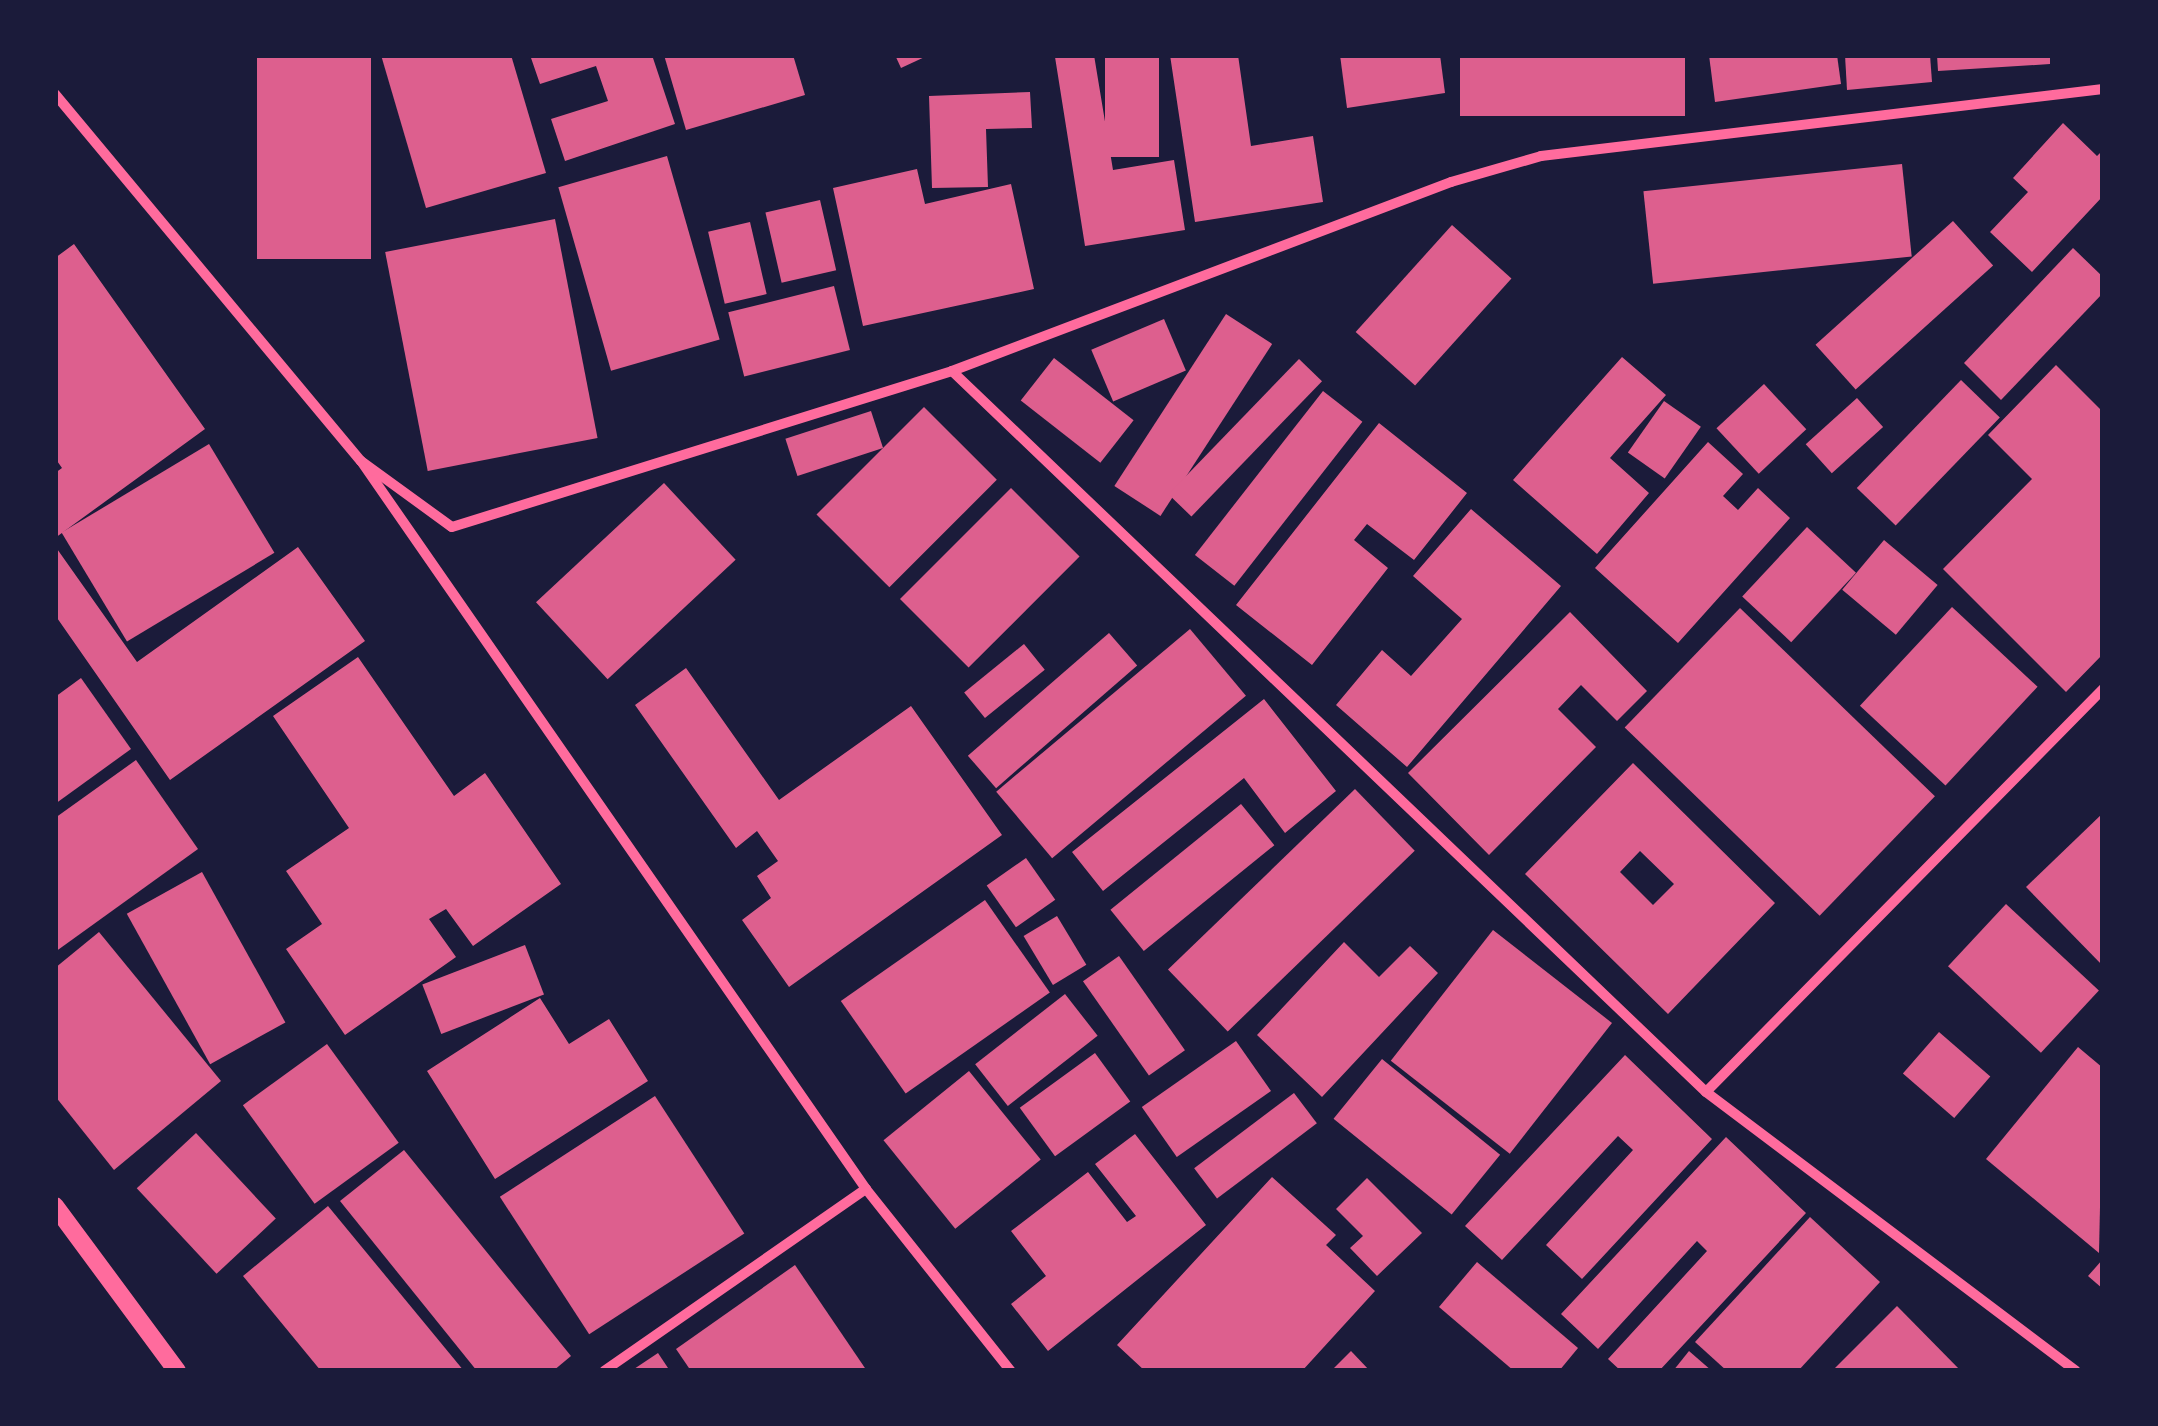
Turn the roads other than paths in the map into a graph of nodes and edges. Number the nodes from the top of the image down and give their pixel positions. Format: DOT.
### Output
graph roads {
  1 [pos="2103,89"];
  2 [pos="55,94"];
  3 [pos="952,371"];
  4 [pos="362,462"];
  5 [pos="2103,689"];
  6 [pos="1706,1092"];
  7 [pos="866,1189"];
  8 [pos="55,1206"];
  9 [pos="177,1371"];
  10 [pos="604,1371"];
  11 [pos="1011,1371"];
  12 [pos="2076,1371"];
  1 -- 3 [label="street"];
  2 -- 4 [label="street"];
  3 -- 4 [label="street"];
  3 -- 6 [label="street"];
  4 -- 7 [label="street"];
  5 -- 6 [label="street"];
  6 -- 12 [label="street"];
  7 -- 10 [label="street"];
  7 -- 11 [label="street"];
  8 -- 9 [label="street"];
}
